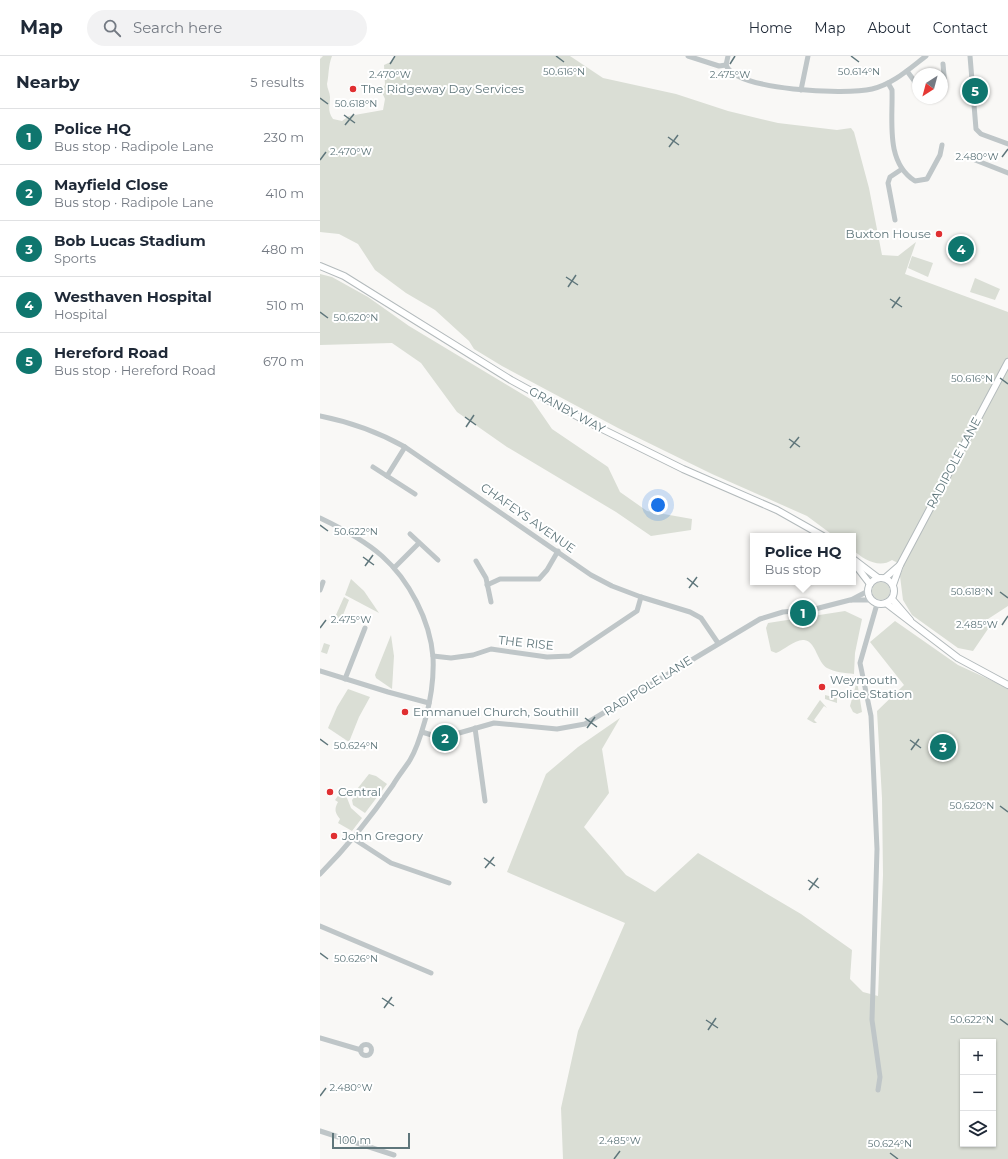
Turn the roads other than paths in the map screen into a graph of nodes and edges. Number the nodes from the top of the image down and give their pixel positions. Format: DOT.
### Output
graph roads {
  1 [pos="688,56"];
  2 [pos="728,56"];
  3 [pos="808,56"];
  4 [pos="926,56"];
  5 [pos="970,56"];
  6 [pos="944,64"];
  7 [pos="726,65"];
  8 [pos="944,68"];
  9 [pos="907,71"];
  10 [pos="912,78"];
  11 [pos="888,83"];
  12 [pos="802,90"];
  13 [pos="1008,144"];
  14 [pos="942,145"];
  15 [pos="965,156"];
  16 [pos="902,169"];
  17 [pos="1008,173"];
  18 [pos="895,220"];
  19 [pos="320,266"];
  20 [pos="1008,362"];
  21 [pos="320,416"];
  22 [pos="405,447"];
  23 [pos="373,467"];
  24 [pos="387,476"];
  25 [pos="415,494"];
  26 [pos="320,518"];
  27 [pos="818,533"];
  28 [pos="410,534"];
  29 [pos="419,543"];
  30 [pos="558,551"];
  31 [pos="438,560"];
  32 [pos="476,562"];
  33 [pos="856,562"];
  34 [pos="856,565"];
  35 [pos="900,565"];
  36 [pos="394,568"];
  37 [pos="882,578"];
  38 [pos="323,582"];
  39 [pos="487,585"];
  40 [pos="893,585"];
  41 [pos="869,587"];
  42 [pos="320,590"];
  43 [pos="641,597"];
  44 [pos="892,599"];
  45 [pos="850,600"];
  46 [pos="871,600"];
  47 [pos="491,602"];
  48 [pos="877,604"];
  49 [pos="886,604"];
  50 [pos="917,627"];
  51 [pos="365,628"];
  52 [pos="718,643"];
  53 [pos="433,656"];
  54 [pos="320,671"];
  55 [pos="345,680"];
  56 [pos="1008,685"];
  57 [pos="430,703"];
  58 [pos="475,728"];
  59 [pos="422,732"];
  60 [pos="485,801"];
  61 [pos="354,839"];
  62 [pos="320,874"];
  63 [pos="449,883"];
  64 [pos="320,926"];
  65 [pos="431,973"];
  66 [pos="320,1038"];
  67 [pos="361,1050"];
  68 [pos="878,1090"];
  69 [pos="320,1131"];
  70 [pos="394,1155"];
  1 -- 7 [label="street"];
  2 -- 7 [label="street"];
  3 -- 12 [label="street"];
  4 -- 9 [label="street"];
  5 -- 13 [label="street"];
  6 -- 8 [label="street"];
  7 -- 12 [label="street"];
  9 -- 10 [label="street"];
  9 -- 11 [label="street"];
  11 -- 12 [label="street"];
  11 -- 16 [label="street"];
  14 -- 16 [label="street"];
  15 -- 17 [label="street"];
  16 -- 18 [label="street"];
  19 -- 27 [label="main road, GRANBY WAY"];
  20 -- 35 [label="main road, RADIPOLE LANE"];
  21 -- 22 [label="street, CHAFEYS AVENUE"];
  22 -- 24 [label="street"];
  22 -- 30 [label="street, CHAFEYS AVENUE"];
  23 -- 24 [label="street"];
  24 -- 25 [label="street"];
  26 -- 36 [label="street"];
  28 -- 29 [label="street"];
  29 -- 31 [label="street"];
  29 -- 36 [label="street"];
  30 -- 39 [label="street"];
  30 -- 43 [label="street, CHAFEYS AVENUE"];
  32 -- 39 [label="street"];
  33 -- 37 [label="main road"];
  34 -- 41 [label="main road"];
  35 -- 37 [label="main road, RADIPOLE LANE"];
  35 -- 40 [label="main road, RADIPOLE LANE"];
  36 -- 53 [label="street"];
  37 -- 40 [label="main road"];
  37 -- 41 [label="main road"];
  38 -- 42 [label="street"];
  39 -- 47 [label="street"];
  40 -- 44 [label="main road"];
  41 -- 45 [label="street, RADIPOLE LANE"];
  41 -- 46 [label="main road"];
  43 -- 52 [label="street, CHAFEYS AVENUE"];
  43 -- 53 [label="street, THE RISE"];
  44 -- 49 [label="main road"];
  44 -- 50 [label="main road"];
  45 -- 46 [label="street, RADIPOLE LANE"];
  45 -- 52 [label="street, RADIPOLE LANE"];
  46 -- 48 [label="main road"];
  48 -- 49 [label="main road"];
  48 -- 68 [label="street"];
  49 -- 50 [label="main road"];
  50 -- 56 [label="main road"];
  51 -- 55 [label="street"];
  52 -- 58 [label="street, RADIPOLE LANE"];
  53 -- 57 [label="street"];
  54 -- 55 [label="street"];
  55 -- 57 [label="street"];
  57 -- 59 [label="street"];
  58 -- 59 [label="street, RADIPOLE LANE"];
  58 -- 60 [label="street"];
  59 -- 61 [label="street"];
  61 -- 62 [label="street"];
  61 -- 63 [label="street"];
  64 -- 65 [label="street"];
  66 -- 67 [label="street"];
  69 -- 70 [label="street"];
}
